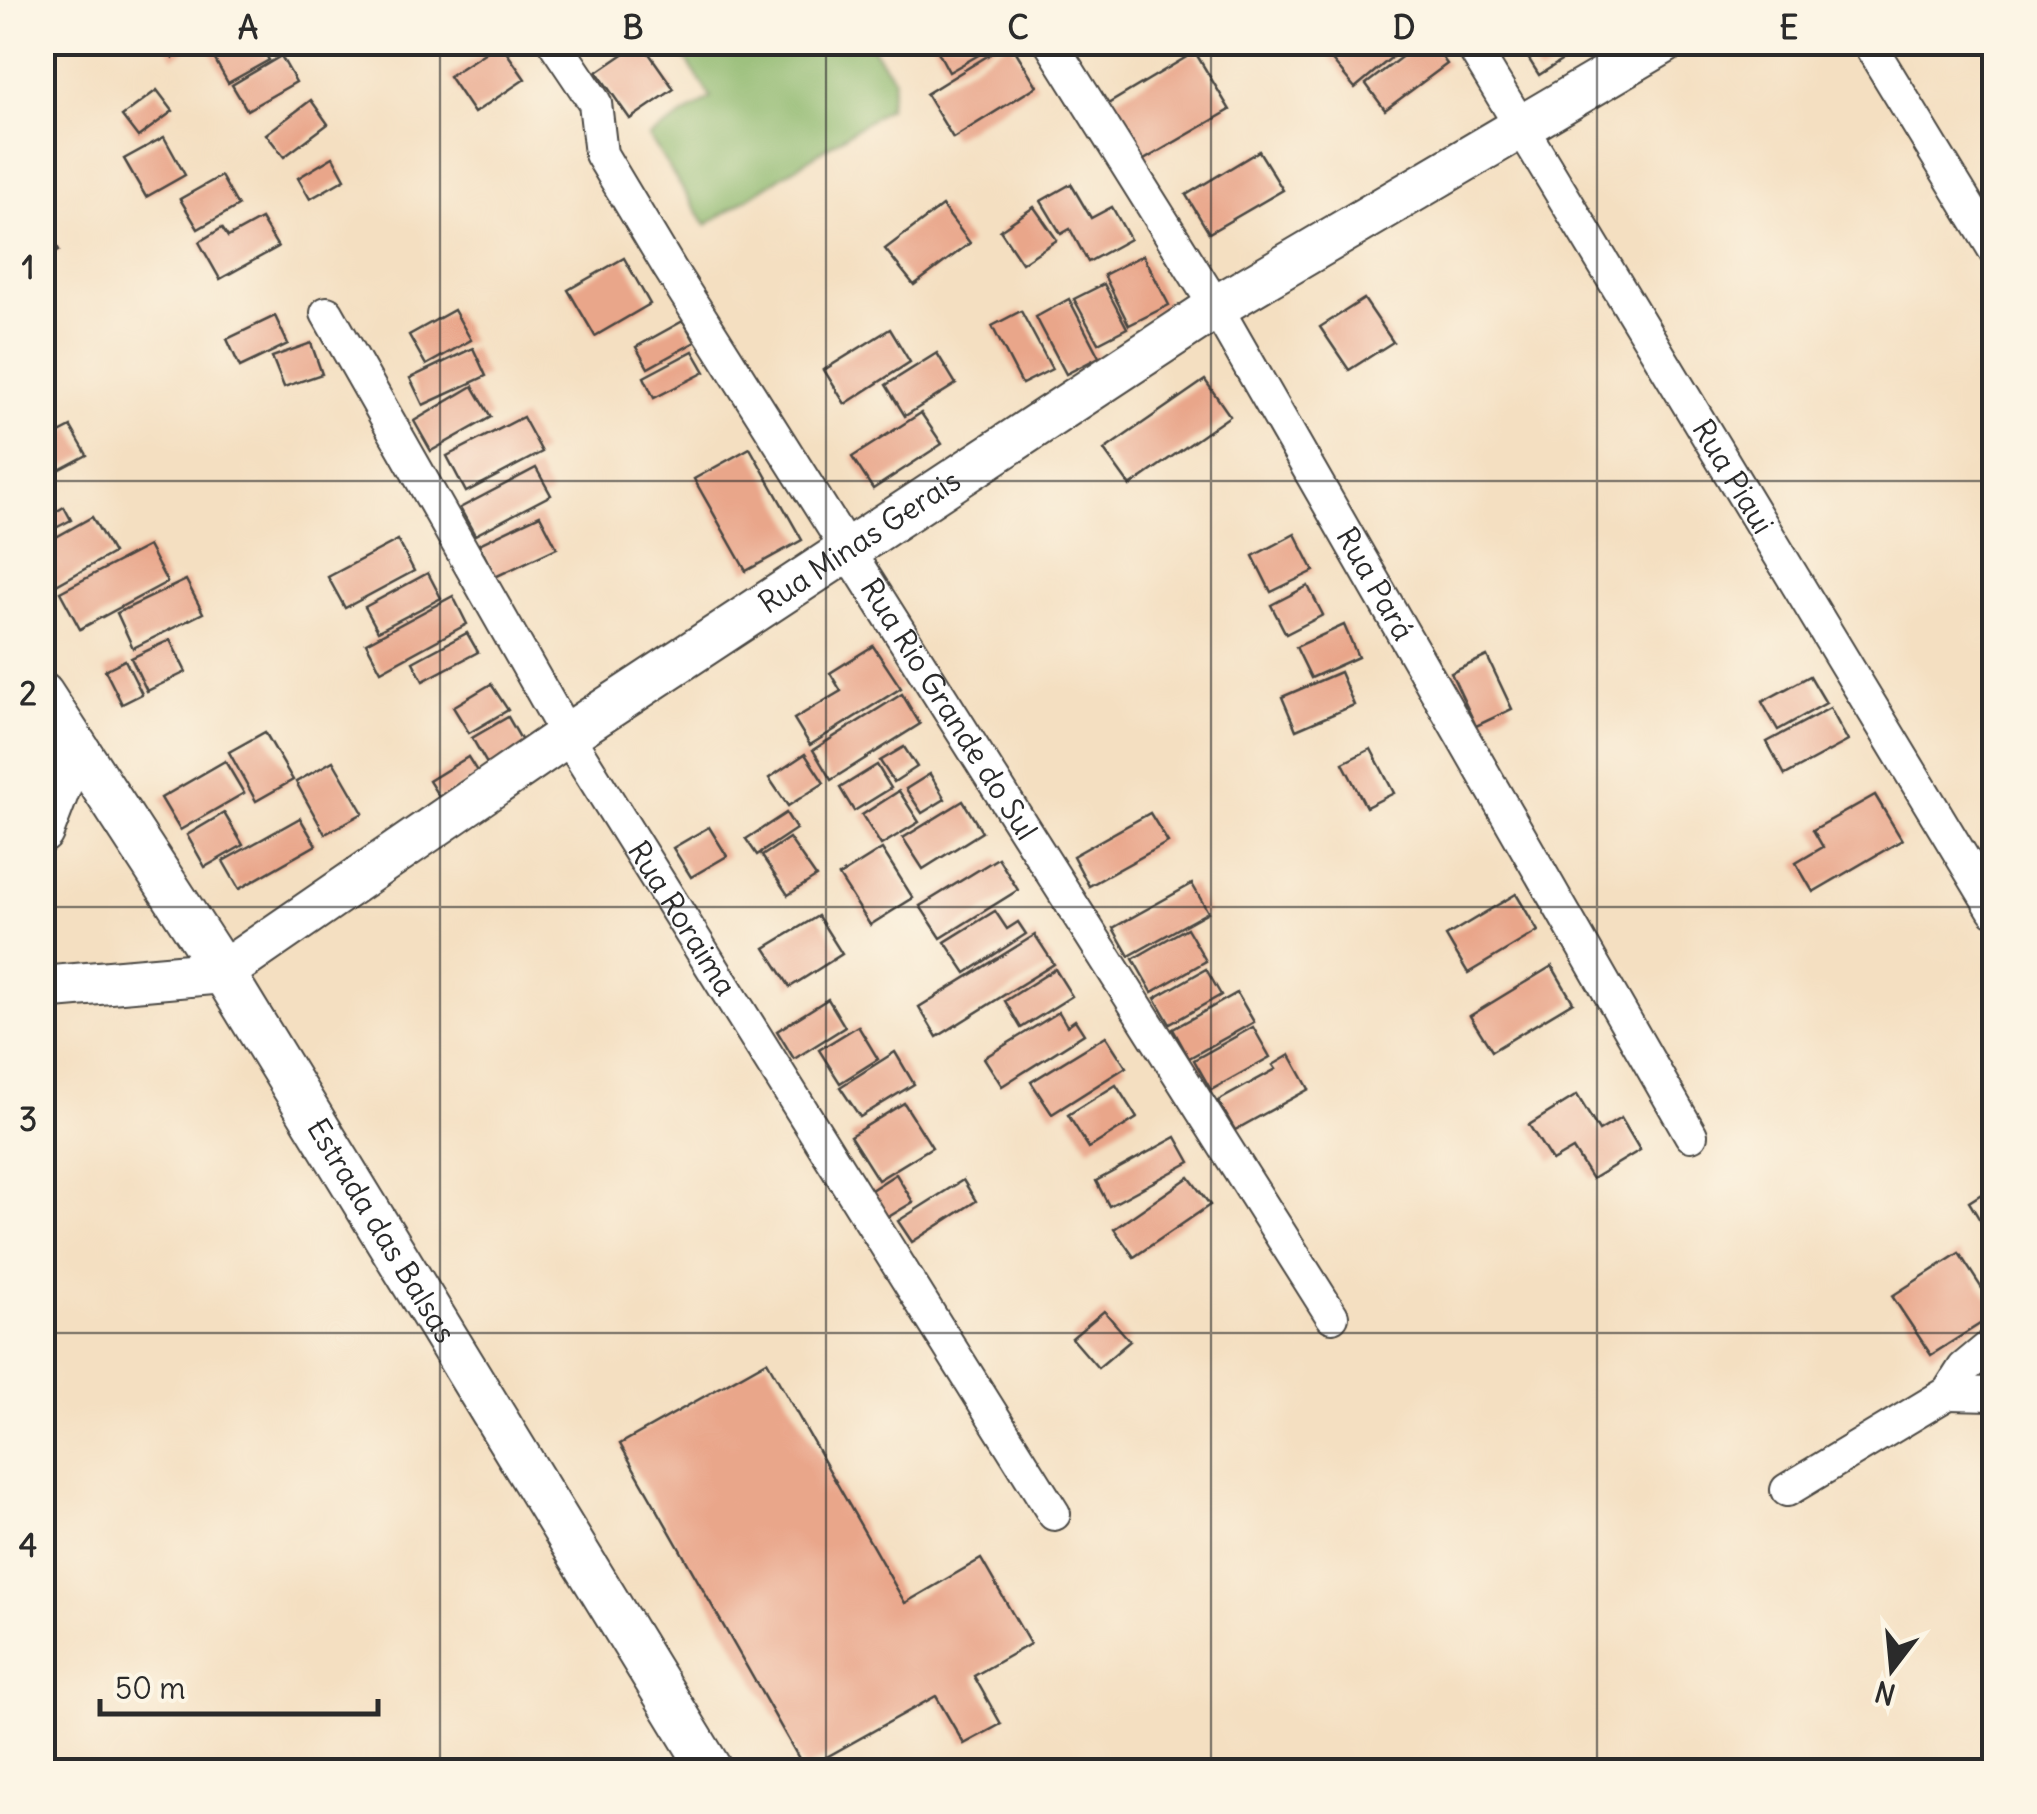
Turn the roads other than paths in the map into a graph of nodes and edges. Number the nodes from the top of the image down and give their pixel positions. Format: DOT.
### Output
graph roads {
  1 [pos="554,42"];
  2 [pos="1050,42"];
  3 [pos="1470,42"];
  4 [pos="1665,42"];
  5 [pos="1868,42"];
  6 [pos="1522,125"];
  7 [pos="1994,249"];
  8 [pos="1216,307"];
  9 [pos="327,313"];
  10 [pos="847,551"];
  11 [pos="42,694"];
  12 [pos="567,735"];
  13 [pos="74,746"];
  14 [pos="42,832"];
  15 [pos="1994,910"];
  16 [pos="224,972"];
  17 [pos="42,988"];
  18 [pos="1691,1135"];
  19 [pos="1332,1316"];
  20 [pos="1994,1343"];
  21 [pos="1948,1393"];
  22 [pos="1994,1394"];
  23 [pos="1788,1490"];
  24 [pos="1054,1514"];
  25 [pos="712,1772"];
  1 -- 10 [label="street, Rua Rio Grande do Sul"];
  2 -- 8 [label="street, Rua Pará"];
  3 -- 6 [label="street, Rua Piaui"];
  4 -- 6 [label="street, Rua Minas Gerais"];
  5 -- 7 [label="street"];
  6 -- 8 [label="street, Rua Minas Gerais"];
  6 -- 15 [label="street, Rua Piaui"];
  8 -- 10 [label="street, Rua Minas Gerais"];
  8 -- 18 [label="street, Rua Pará"];
  9 -- 12 [label="street, Rua Roraima"];
  10 -- 12 [label="street, Rua Minas Gerais"];
  10 -- 19 [label="street, Rua Rio Grande do Sul"];
  11 -- 13 [label="street, Estrada das Balsas"];
  12 -- 16 [label="street, Rua Minas Gerais"];
  12 -- 24 [label="street, Rua Roraima"];
  13 -- 14 [label="street"];
  13 -- 16 [label="street, Estrada das Balsas"];
  16 -- 17 [label="street, Rua Minas Gerais"];
  16 -- 25 [label="street, Estrada das Balsas"];
  20 -- 21 [label="street"];
  21 -- 22 [label="street"];
  21 -- 23 [label="street"];
}
